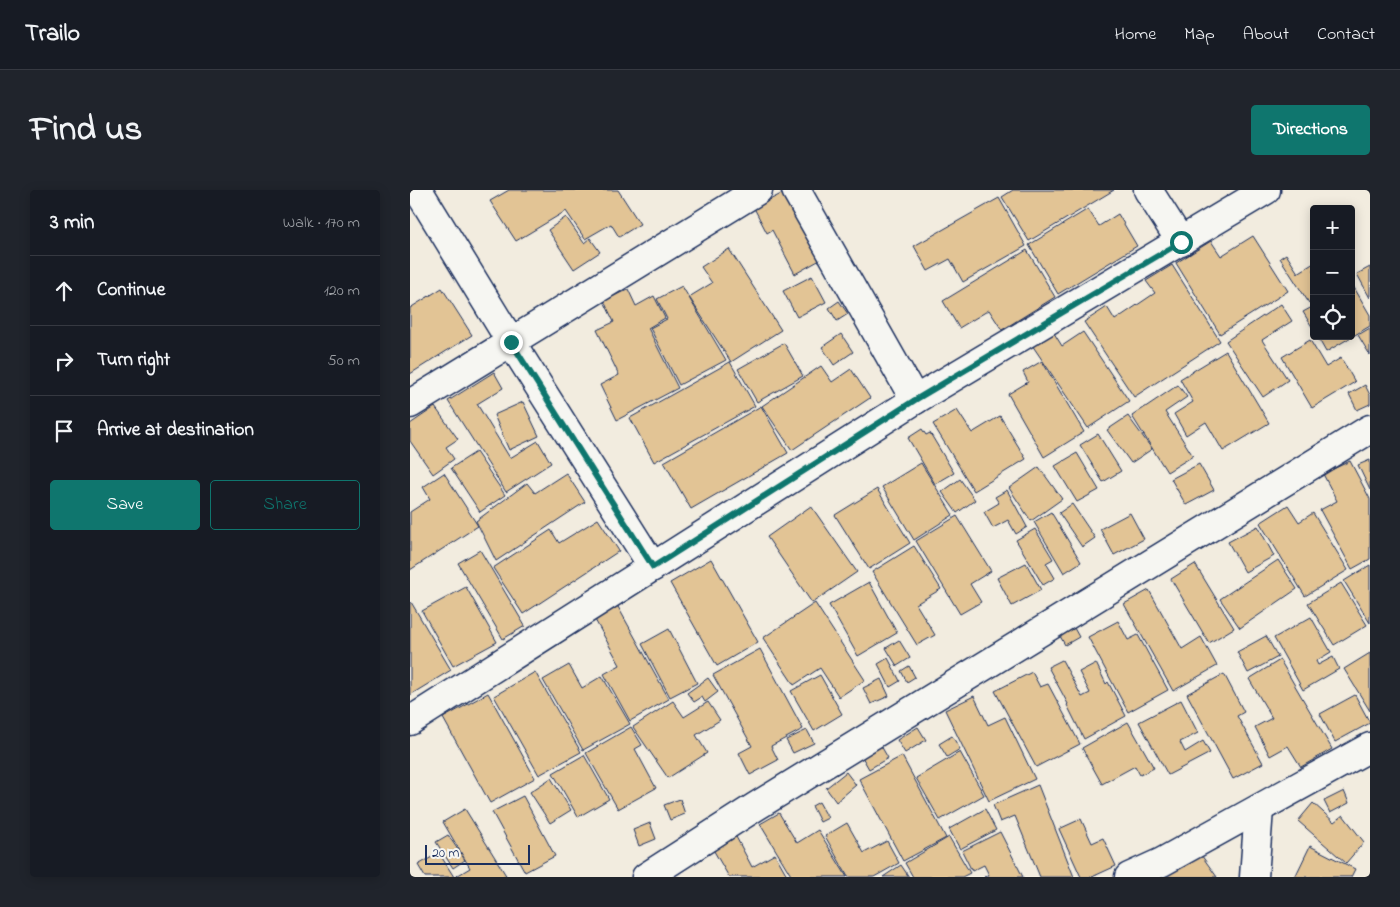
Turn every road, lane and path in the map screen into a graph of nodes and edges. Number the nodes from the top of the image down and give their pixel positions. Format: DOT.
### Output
graph roads {
  1 [pos="418,190"];
  2 [pos="758,190"];
  3 [pos="796,190"];
  4 [pos="1148,190"];
  5 [pos="1266,190"];
  6 [pos="1181,242"];
  7 [pos="511,342"];
  8 [pos="915,400"];
  9 [pos="410,404"];
  10 [pos="1370,429"];
  11 [pos="653,567"];
  12 [pos="410,721"];
  13 [pos="1370,746"];
  14 [pos="1259,809"];
  15 [pos="646,877"];
  16 [pos="1129,877"];
  17 [pos="1254,877"];
  1 -- 7 [label="street"];
  2 -- 7 [label="street"];
  3 -- 8 [label="street"];
  4 -- 6 [label="street"];
  5 -- 6 [label="street"];
  6 -- 8 [label="street"];
  7 -- 9 [label="street"];
  7 -- 11 [label="street"];
  8 -- 11 [label="street"];
  10 -- 15 [label="street"];
  11 -- 12 [label="street"];
  13 -- 14 [label="street"];
  14 -- 16 [label="street"];
  14 -- 17 [label="street"];
}
